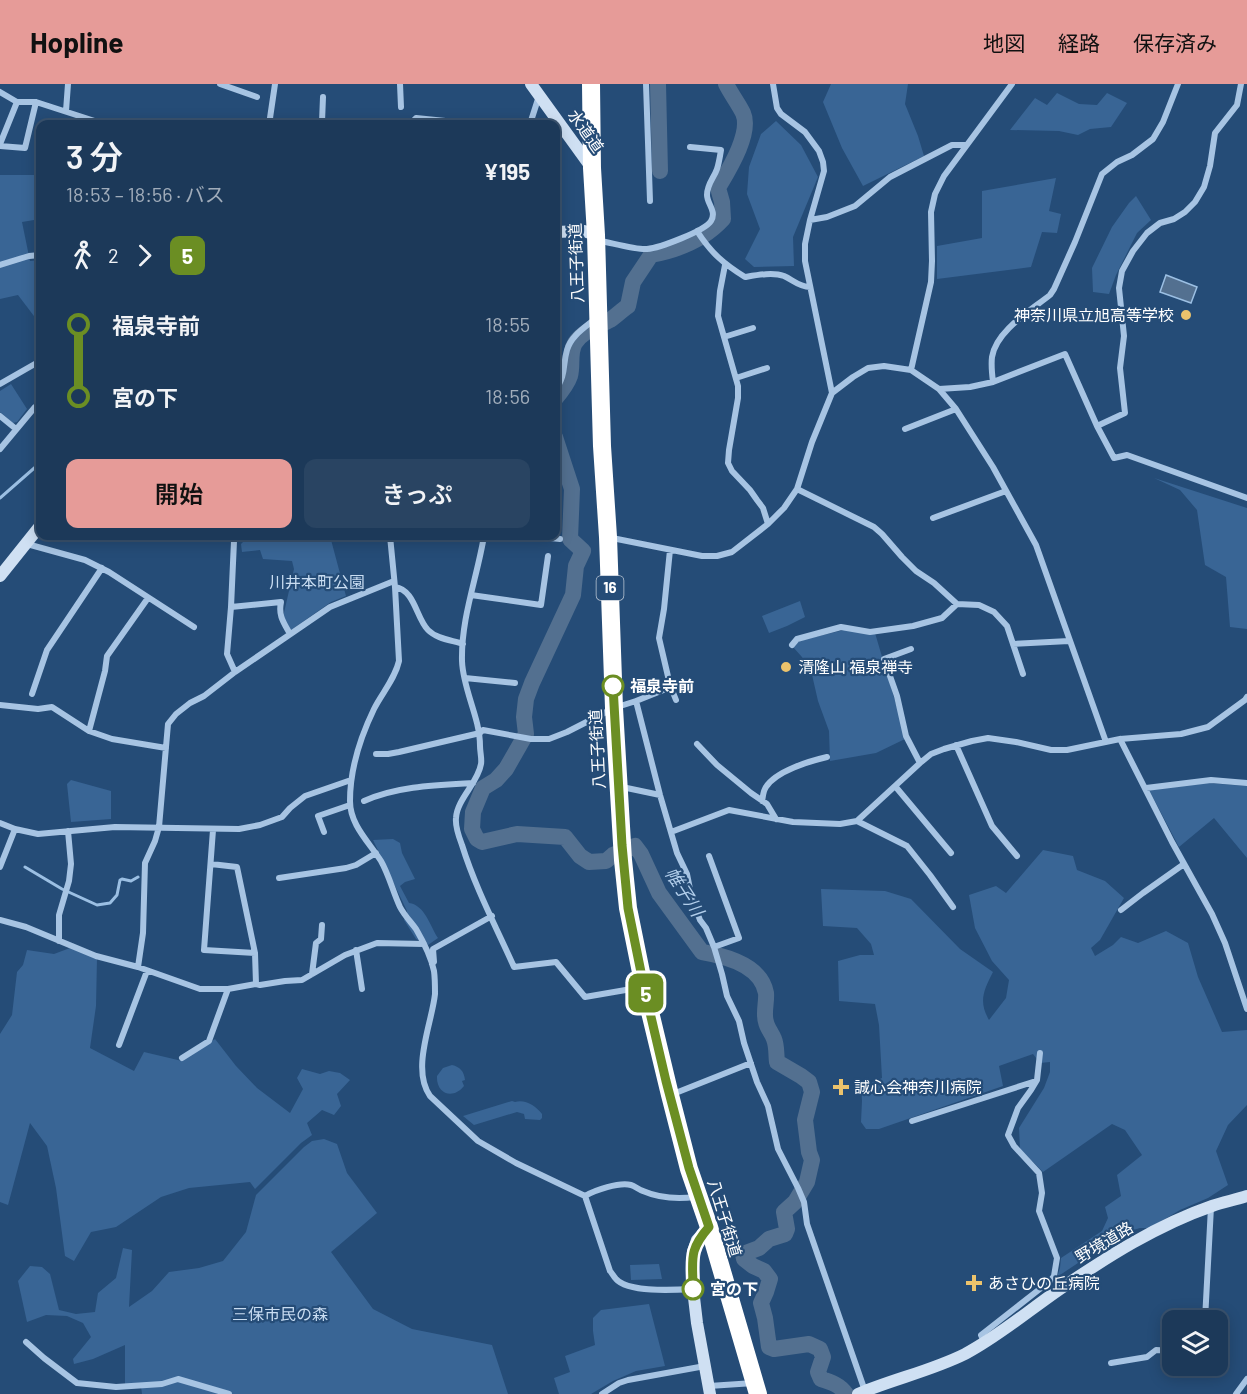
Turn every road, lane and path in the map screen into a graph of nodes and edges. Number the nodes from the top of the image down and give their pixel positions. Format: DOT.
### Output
graph roads {
  1 [pos="68,84"];
  2 [pos="220,84"];
  3 [pos="275,84"];
  4 [pos="400,84"];
  5 [pos="531,84"];
  6 [pos="591,84"];
  7 [pos="646,84"];
  8 [pos="773,84"];
  9 [pos="1012,84"];
  10 [pos="1178,84"];
  11 [pos="1241,84"];
  12 [pos="0,93"];
  13 [pos="539,95"];
  14 [pos="257,96"];
  15 [pos="323,97"];
  16 [pos="17,102"];
  17 [pos="36,102"];
  18 [pos="401,107"];
  19 [pos="66,111"];
  20 [pos="92,120"];
  21 [pos="271,120"];
  22 [pos="322,120"];
  23 [pos="414,120"];
  24 [pos="436,120"];
  25 [pos="531,120"];
  26 [pos="557,120"];
  27 [pos="560,124"];
  28 [pos="0,145"];
  29 [pos="966,145"];
  30 [pos="690,147"];
  31 [pos="592,168"];
  32 [pos="650,201"];
  33 [pos="810,220"];
  34 [pos="560,232"];
  35 [pos="699,233"];
  36 [pos="596,235"];
  37 [pos="36,255"];
  38 [pos="725,264"];
  39 [pos="0,265"];
  40 [pos="810,287"];
  41 [pos="598,323"];
  42 [pos="753,328"];
  43 [pos="723,337"];
  44 [pos="36,363"];
  45 [pos="766,368"];
  46 [pos="911,370"];
  47 [pos="736,378"];
  48 [pos="993,382"];
  49 [pos="560,383"];
  50 [pos="0,384"];
  51 [pos="939,389"];
  52 [pos="832,393"];
  53 [pos="36,406"];
  54 [pos="956,409"];
  55 [pos="0,416"];
  56 [pos="1097,426"];
  57 [pos="16,429"];
  58 [pos="905,429"];
  59 [pos="0,449"];
  60 [pos="797,489"];
  61 [pos="1006,491"];
  62 [pos="1247,498"];
  63 [pos="933,518"];
  64 [pos="768,524"];
  65 [pos="36,531"];
  66 [pos="608,537"];
  67 [pos="390,540"];
  68 [pos="483,540"];
  69 [pos="234,541"];
  70 [pos="25,544"];
  71 [pos="670,550"];
  72 [pos="548,556"];
  73 [pos="102,568"];
  74 [pos="0,576"];
  75 [pos="394,584"];
  76 [pos="471,595"];
  77 [pos="148,598"];
  78 [pos="957,604"];
  79 [pos="231,607"];
  80 [pos="194,627"];
  81 [pos="290,634"];
  82 [pos="1069,640"];
  83 [pos="463,644"];
  84 [pos="1014,644"];
  85 [pos="792,645"];
  86 [pos="911,649"];
  87 [pos="235,672"];
  88 [pos="1023,674"];
  89 [pos="465,678"];
  90 [pos="515,683"];
  91 [pos="671,685"];
  92 [pos="32,694"];
  93 [pos="1247,697"];
  94 [pos="676,700"];
  95 [pos="636,701"];
  96 [pos="0,705"];
  97 [pos="614,708"];
  98 [pos="89,730"];
  99 [pos="480,733"];
  100 [pos="1120,740"];
  101 [pos="1106,742"];
  102 [pos="697,744"];
  103 [pos="956,745"];
  104 [pos="166,748"];
  105 [pos="376,754"];
  106 [pos="827,757"];
  107 [pos="920,763"];
  108 [pos="351,780"];
  109 [pos="473,783"];
  110 [pos="1247,783"];
  111 [pos="895,786"];
  112 [pos="619,787"];
  113 [pos="1146,788"];
  114 [pos="660,795"];
  115 [pos="364,801"];
  116 [pos="762,801"];
  117 [pos="350,805"];
  118 [pos="776,819"];
  119 [pos="857,821"];
  120 [pos="0,823"];
  121 [pos="159,827"];
  122 [pos="15,829"];
  123 [pos="213,830"];
  124 [pos="68,831"];
  125 [pos="324,832"];
  126 [pos="671,832"];
  127 [pos="951,853"];
  128 [pos="376,854"];
  129 [pos="709,856"];
  130 [pos="1017,856"];
  131 [pos="211,864"];
  132 [pos="1185,864"];
  133 [pos="0,867"];
  134 [pos="279,878"];
  135 [pos="953,907"];
  136 [pos="1122,910"];
  137 [pos="492,916"];
  138 [pos="0,920"];
  139 [pos="322,926"];
  140 [pos="59,941"];
  141 [pos="424,944"];
  142 [pos="714,947"];
  143 [pos="356,950"];
  144 [pos="255,953"];
  145 [pos="432,965"];
  146 [pos="138,967"];
  147 [pos="147,971"];
  148 [pos="312,974"];
  149 [pos="256,984"];
  150 [pos="644,987"];
  151 [pos="228,989"];
  152 [pos="362,989"];
  153 [pos="1247,1009"];
  154 [pos="119,1045"];
  155 [pos="1040,1053"];
  156 [pos="182,1058"];
  157 [pos="751,1063"];
  158 [pos="1037,1080"];
  159 [pos="670,1095"];
  160 [pos="912,1121"];
  161 [pos="585,1196"];
  162 [pos="1247,1196"];
  163 [pos="698,1197"];
  164 [pos="1211,1206"];
  165 [pos="709,1227"];
  166 [pos="693,1289"];
  167 [pos="1206,1310"];
  168 [pos="26,1342"];
  169 [pos="984,1342"];
  170 [pos="1162,1350"];
  171 [pos="1111,1364"];
  172 [pos="705,1365"];
  173 [pos="1247,1379"];
  174 [pos="116,1387"];
  175 [pos="756,1389"];
  176 [pos="709,1390"];
  177 [pos="612,1391"];
  178 [pos="863,1393"];
  179 [pos="112,1394"];
  180 [pos="229,1394"];
  181 [pos="602,1394"];
  182 [pos="1236,1394"];
  1 -- 19 [label="street"];
  2 -- 14 [label="street"];
  3 -- 21 [label="street"];
  4 -- 18 [label="street"];
  5 -- 13 [label="street, 水道道"];
  6 -- 31 [label="highway, 八王子街道 / 16"];
  7 -- 32 [label="street"];
  8 -- 33 [label="street"];
  9 -- 29 [label="street"];
  10 -- 48 [label="street"];
  11 -- 56 [label="street"];
  12 -- 16 [label="street"];
  13 -- 25 [label="street"];
  13 -- 26 [label="street, 水道道"];
  15 -- 22 [label="street"];
  16 -- 17 [label="street"];
  16 -- 28 [label="street"];
  17 -- 19 [label="street"];
  17 -- 28 [label="street"];
  19 -- 20 [label="street"];
  23 -- 24 [label="street"];
  27 -- 31 [label="street, 水道道"];
  29 -- 33 [label="street"];
  29 -- 46 [label="street"];
  30 -- 35 [label="street"];
  31 -- 36 [label="highway, 八王子街道 / 16"];
  33 -- 40 [label="street"];
  34 -- 36 [label="street"];
  35 -- 36 [label="street"];
  35 -- 38 [label="street"];
  36 -- 41 [label="highway, 八王子街道 / 16"];
  37 -- 39 [label="street"];
  38 -- 40 [label="street"];
  38 -- 43 [label="street"];
  40 -- 52 [label="street"];
  41 -- 49 [label="street"];
  41 -- 66 [label="highway, 八王子街道 / 16"];
  42 -- 43 [label="street"];
  43 -- 47 [label="street"];
  44 -- 50 [label="street"];
  45 -- 47 [label="street"];
  46 -- 51 [label="street"];
  46 -- 52 [label="street"];
  47 -- 64 [label="street"];
  48 -- 51 [label="street"];
  48 -- 56 [label="street"];
  51 -- 54 [label="street"];
  52 -- 60 [label="street"];
  53 -- 57 [label="street"];
  54 -- 58 [label="street"];
  54 -- 61 [label="street"];
  55 -- 57 [label="street"];
  56 -- 62 [label="street"];
  57 -- 59 [label="street"];
  60 -- 64 [label="street"];
  60 -- 78 [label="street"];
  61 -- 63 [label="street"];
  61 -- 82 [label="street"];
  64 -- 71 [label="street"];
  65 -- 70 [label="street"];
  66 -- 71 [label="street"];
  66 -- 97 [label="highway, 八王子街道 / 16"];
  67 -- 75 [label="street"];
  68 -- 76 [label="street"];
  69 -- 79 [label="street"];
  70 -- 73 [label="street"];
  70 -- 74 [label="street"];
  71 -- 91 [label="street"];
  72 -- 76 [label="street"];
  73 -- 77 [label="street"];
  73 -- 92 [label="street"];
  75 -- 81 [label="street"];
  75 -- 83 [label="street"];
  75 -- 108 [label="street"];
  76 -- 83 [label="street"];
  77 -- 80 [label="street"];
  77 -- 98 [label="street"];
  78 -- 84 [label="street"];
  78 -- 85 [label="street"];
  79 -- 81 [label="street"];
  79 -- 87 [label="street"];
  81 -- 87 [label="street"];
  82 -- 84 [label="street"];
  82 -- 101 [label="street"];
  83 -- 89 [label="street"];
  84 -- 88 [label="street"];
  86 -- 107 [label="street"];
  87 -- 104 [label="street"];
  89 -- 90 [label="street"];
  89 -- 99 [label="street"];
  91 -- 94 [label="street"];
  91 -- 95 [label="street"];
  93 -- 100 [label="street"];
  95 -- 97 [label="street"];
  95 -- 114 [label="street"];
  96 -- 98 [label="street"];
  97 -- 99 [label="street"];
  97 -- 112 [label="highway, 八王子街道 / 16"];
  98 -- 104 [label="street"];
  99 -- 105 [label="street"];
  99 -- 109 [label="street"];
  100 -- 101 [label="street"];
  100 -- 113 [label="street"];
  101 -- 103 [label="street"];
  102 -- 116 [label="street"];
  103 -- 107 [label="street"];
  103 -- 130 [label="street"];
  104 -- 121 [label="street"];
  106 -- 116 [label="street"];
  107 -- 111 [label="street"];
  108 -- 117 [label="street"];
  108 -- 123 [label="street"];
  109 -- 115 [label="street"];
  109 -- 137 [label="street"];
  110 -- 113 [label="street"];
  111 -- 119 [label="street"];
  111 -- 127 [label="street"];
  112 -- 114 [label="street"];
  112 -- 150 [label="highway, 八王子街道 / 16"];
  113 -- 132 [label="street"];
  114 -- 126 [label="street"];
  116 -- 118 [label="street"];
  117 -- 125 [label="street"];
  117 -- 128 [label="street"];
  118 -- 119 [label="street"];
  118 -- 126 [label="street"];
  119 -- 135 [label="street"];
  120 -- 122 [label="street"];
  121 -- 123 [label="street"];
  121 -- 124 [label="street"];
  121 -- 146 [label="street"];
  122 -- 124 [label="street"];
  122 -- 133 [label="street"];
  123 -- 131 [label="street"];
  124 -- 140 [label="street"];
  126 -- 142 [label="street"];
  128 -- 134 [label="street"];
  128 -- 141 [label="street"];
  129 -- 142 [label="street"];
  131 -- 144 [label="street"];
  131 -- 144 [label="street"];
  132 -- 136 [label="street"];
  132 -- 153 [label="street"];
  137 -- 145 [label="street"];
  137 -- 150 [label="street"];
  138 -- 140 [label="street"];
  139 -- 148 [label="street"];
  140 -- 146 [label="street"];
  141 -- 143 [label="street"];
  141 -- 145 [label="street"];
  142 -- 157 [label="street"];
  143 -- 148 [label="street"];
  143 -- 152 [label="street"];
  144 -- 149 [label="street"];
  145 -- 161 [label="street"];
  146 -- 147 [label="street"];
  147 -- 151 [label="street"];
  147 -- 154 [label="street"];
  148 -- 149 [label="street"];
  149 -- 151 [label="street"];
  150 -- 159 [label="highway, 八王子街道 / 16"];
  151 -- 156 [label="street"];
  155 -- 158 [label="street"];
  157 -- 159 [label="street"];
  157 -- 178 [label="street"];
  158 -- 160 [label="street"];
  158 -- 169 [label="street"];
  159 -- 163 [label="highway, 八王子街道 / 16"];
  161 -- 163 [label="street"];
  161 -- 166 [label="street"];
  162 -- 164 [label="street, 野境道路"];
  163 -- 165 [label="highway, 八王子街道 / 16"];
  164 -- 167 [label="street"];
  164 -- 169 [label="street, 野境道路"];
  165 -- 166 [label="street"];
  165 -- 175 [label="highway, 八王子街道 / 16"];
  166 -- 172 [label="street"];
  168 -- 174 [label="street"];
  169 -- 178 [label="street, 野境道路"];
  170 -- 171 [label="street"];
  172 -- 176 [label="street"];
  172 -- 177 [label="street"];
  173 -- 182 [label="street"];
  174 -- 179 [label="street"];
  174 -- 180 [label="street"];
  175 -- 176 [label="street"];
  177 -- 181 [label="street"];
}
